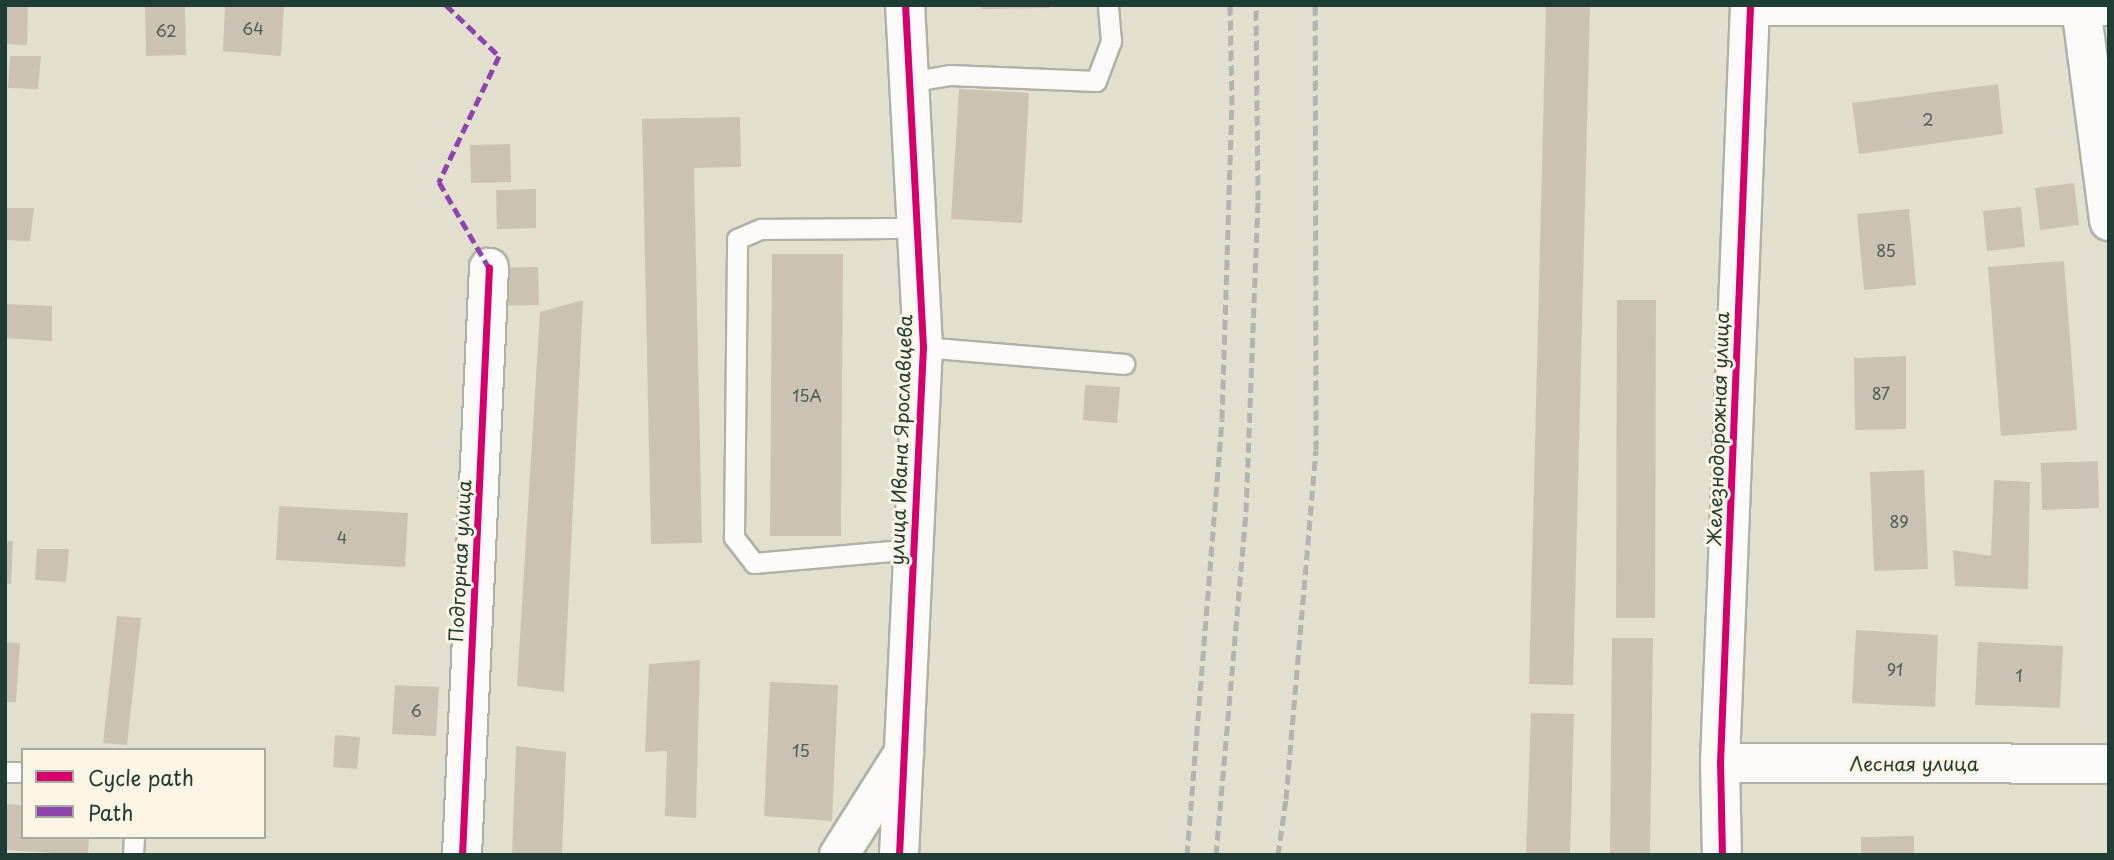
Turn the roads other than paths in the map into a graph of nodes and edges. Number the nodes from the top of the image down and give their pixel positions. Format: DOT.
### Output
graph roads {
  1 [pos="905,5"];
  2 [pos="1108,5"];
  3 [pos="1750,6"];
  4 [pos="2095,6"];
  5 [pos="908,82"];
  6 [pos="2109,221"];
  7 [pos="917,228"];
  8 [pos="489,268"];
  9 [pos="923,347"];
  10 [pos="1124,364"];
  11 [pos="914,549"];
  12 [pos="905,750"];
  13 [pos="1720,763"];
  14 [pos="2109,764"];
  15 [pos="462,855"];
  16 [pos="839,855"];
  17 [pos="899,855"];
  18 [pos="1722,855"];
  1 -- 5 [label="street, улица Ивана Ярославцева"];
  2 -- 5 [label="lane"];
  3 -- 4 [label="street"];
  3 -- 13 [label="street, Железнодорожная улица"];
  4 -- 6 [label="street"];
  5 -- 7 [label="street, улица Ивана Ярославцева"];
  7 -- 9 [label="street, улица Ивана Ярославцева"];
  7 -- 11 [label="lane"];
  8 -- 15 [label="street, Подгорная улица"];
  9 -- 10 [label="lane"];
  9 -- 11 [label="street, улица Ивана Ярославцева"];
  11 -- 12 [label="street, улица Ивана Ярославцева"];
  12 -- 16 [label="street"];
  12 -- 17 [label="street, улица Ивана Ярославцева"];
  13 -- 14 [label="street, Лесная улица"];
  13 -- 18 [label="street, Железнодорожная улица"];
}
